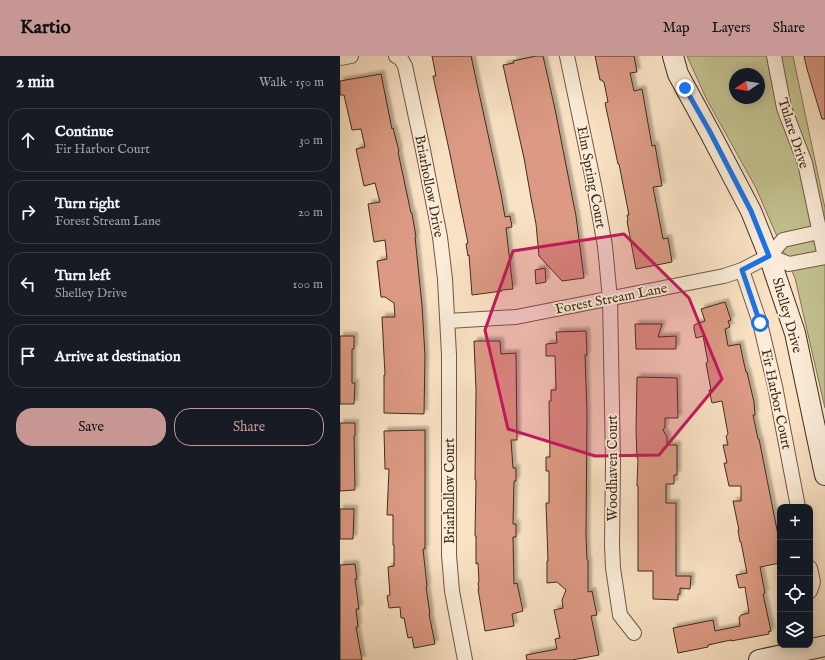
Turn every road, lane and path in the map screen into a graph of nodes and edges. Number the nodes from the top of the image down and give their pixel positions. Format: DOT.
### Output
graph roads {
  1 [pos="351,56"];
  2 [pos="396,56"];
  3 [pos="567,56"];
  4 [pos="673,56"];
  5 [pos="774,56"];
  6 [pos="340,58"];
  7 [pos="819,232"];
  8 [pos="769,256"];
  9 [pos="825,257"];
  10 [pos="742,270"];
  11 [pos="610,299"];
  12 [pos="448,321"];
  13 [pos="825,475"];
  14 [pos="797,504"];
  15 [pos="634,633"];
  16 [pos="825,646"];
  17 [pos="465,660"];
  18 [pos="759,660"];
  1 -- 6 [label="street"];
  2 -- 12 [label="street, Briarhollow Drive"];
  3 -- 11 [label="street, Elm Spring Court"];
  4 -- 8 [label="street, Shelley Drive"];
  5 -- 7 [label="street, Tulare Drive"];
  7 -- 8 [label="street, Forest Stream Lane"];
  7 -- 9 [label="street, Tulare Drive"];
  8 -- 9 [label="street"];
  8 -- 10 [label="street, Forest Stream Lane"];
  8 -- 13 [label="street, Shelley Drive"];
  10 -- 11 [label="street, Forest Stream Lane"];
  10 -- 14 [label="street, Fir Harbor Court"];
  11 -- 12 [label="street, Forest Stream Lane"];
  11 -- 15 [label="street, Woodhaven Court"];
  12 -- 17 [label="street, Briarhollow Court"];
  16 -- 18 [label="street"];
}
